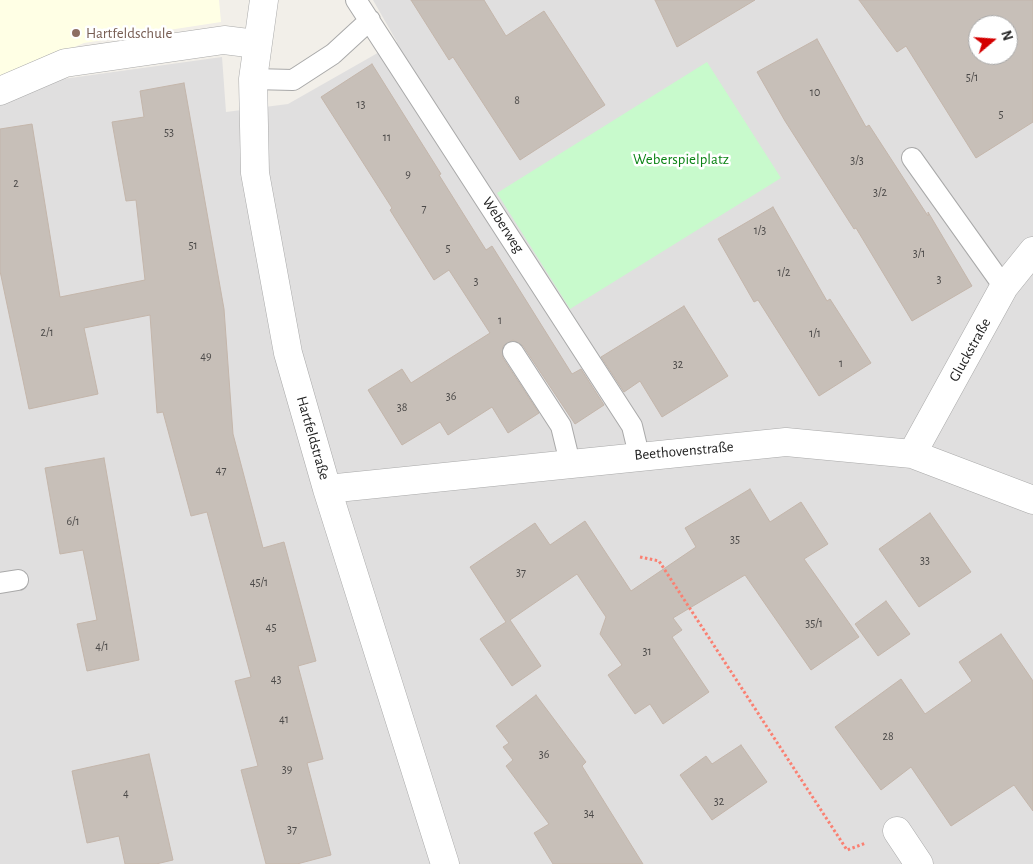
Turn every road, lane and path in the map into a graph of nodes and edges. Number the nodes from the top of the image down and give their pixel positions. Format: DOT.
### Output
graph roads {
  1 [pos="264,0"];
  2 [pos="356,0"];
  3 [pos="370,20"];
  4 [pos="256,44"];
  5 [pos="253,79"];
  6 [pos="0,91"];
  7 [pos="912,158"];
  8 [pos="1033,251"];
  9 [pos="1004,287"];
  10 [pos="513,352"];
  11 [pos="912,454"];
  12 [pos="639,456"];
  13 [pos="570,463"];
  14 [pos="328,489"];
  15 [pos="1033,500"];
  16 [pos="640,557"];
  17 [pos="897,830"];
  18 [pos="445,864"];
  19 [pos="919,864"];
  1 -- 4 [label="street, Hartfeldstraße"];
  2 -- 3 [label="lane, Weberweg"];
  3 -- 5 [label="lane"];
  3 -- 12 [label="lane, Weberweg"];
  4 -- 5 [label="street, Hartfeldstraße"];
  4 -- 6 [label="street"];
  5 -- 14 [label="street, Hartfeldstraße"];
  7 -- 9 [label="lane"];
  8 -- 9 [label="street, Gluckstraße"];
  9 -- 11 [label="street, Gluckstraße"];
  10 -- 13 [label="lane"];
  11 -- 12 [label="street, Beethovenstraße"];
  11 -- 15 [label="street, Beethovenstraße"];
  12 -- 13 [label="street, Beethovenstraße"];
  13 -- 14 [label="street, Beethovenstraße"];
  14 -- 18 [label="street, Hartfeldstraße"];
  16 -- 17 [label="path"];
  17 -- 19 [label="street"];
}
